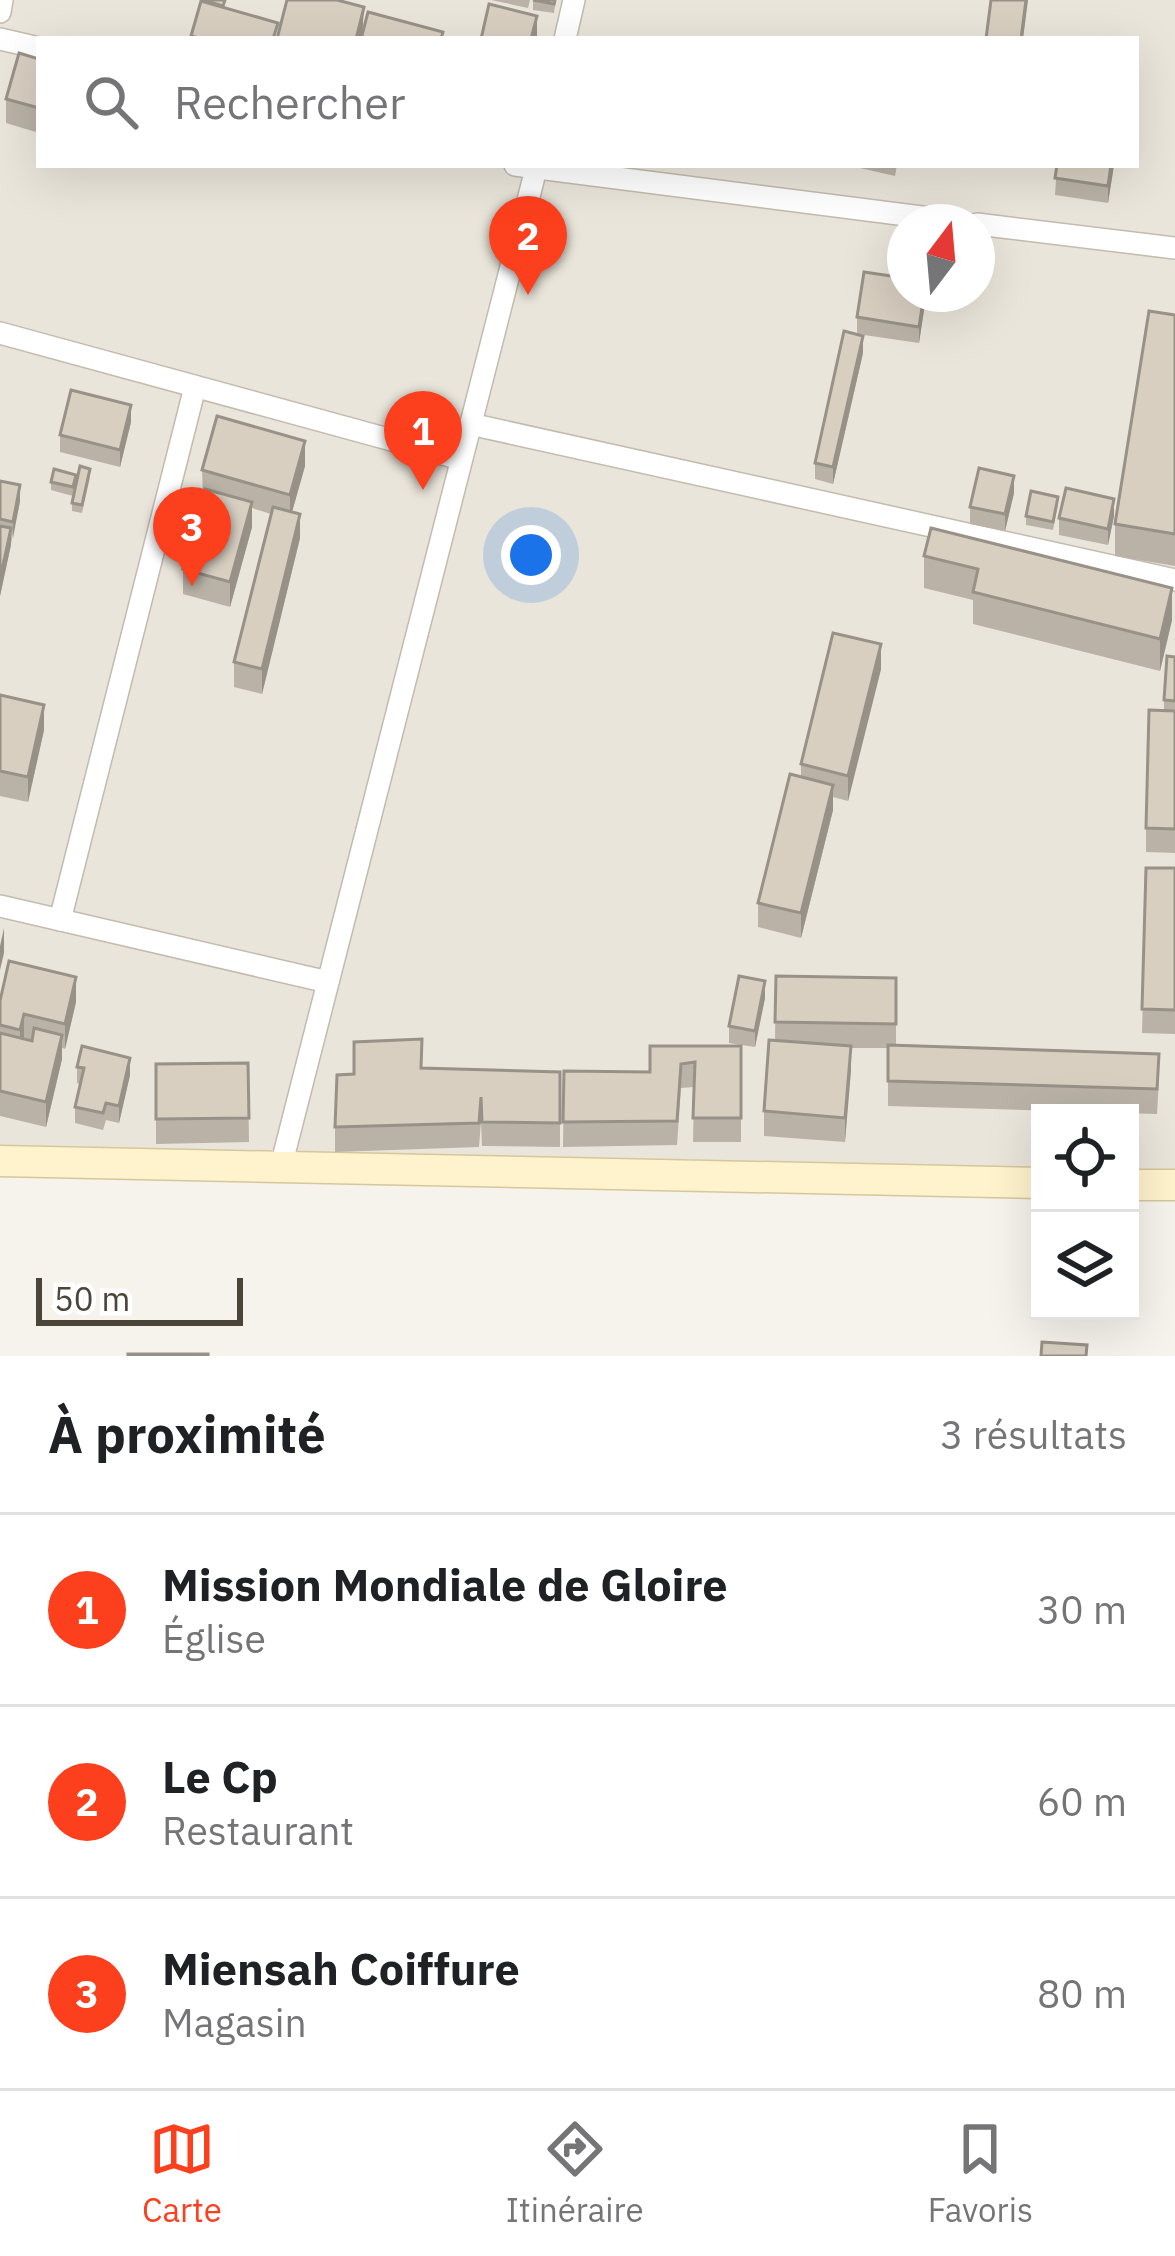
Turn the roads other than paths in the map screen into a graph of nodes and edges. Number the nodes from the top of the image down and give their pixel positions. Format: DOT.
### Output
graph roads {
  1 [pos="2,0"];
  2 [pos="574,0"];
  3 [pos="0,12"];
  4 [pos="566,36"];
  5 [pos="0,39"];
  6 [pos="36,47"];
  7 [pos="529,168"];
  8 [pos="537,168"];
  9 [pos="887,213"];
  10 [pos="995,226"];
  11 [pos="1175,248"];
  12 [pos="0,333"];
  13 [pos="195,387"];
  14 [pos="470,424"];
  15 [pos="461,460"];
  16 [pos="1175,580"];
  17 [pos="0,906"];
  18 [pos="60,920"];
  19 [pos="328,982"];
  20 [pos="0,1160"];
  21 [pos="280,1170"];
  22 [pos="1031,1183"];
  23 [pos="1139,1185"];
  24 [pos="1175,1185"];
  1 -- 3 [label="street"];
  2 -- 4 [label="street"];
  5 -- 6 [label="street"];
  7 -- 14 [label="street"];
  8 -- 9 [label="street"];
  10 -- 11 [label="street"];
  12 -- 13 [label="street"];
  13 -- 15 [label="street"];
  13 -- 18 [label="street"];
  14 -- 15 [label="street"];
  14 -- 16 [label="street"];
  15 -- 19 [label="street"];
  17 -- 18 [label="street"];
  18 -- 19 [label="street"];
  19 -- 21 [label="street"];
  20 -- 21 [label="street"];
  21 -- 22 [label="street"];
  23 -- 24 [label="street"];
}
